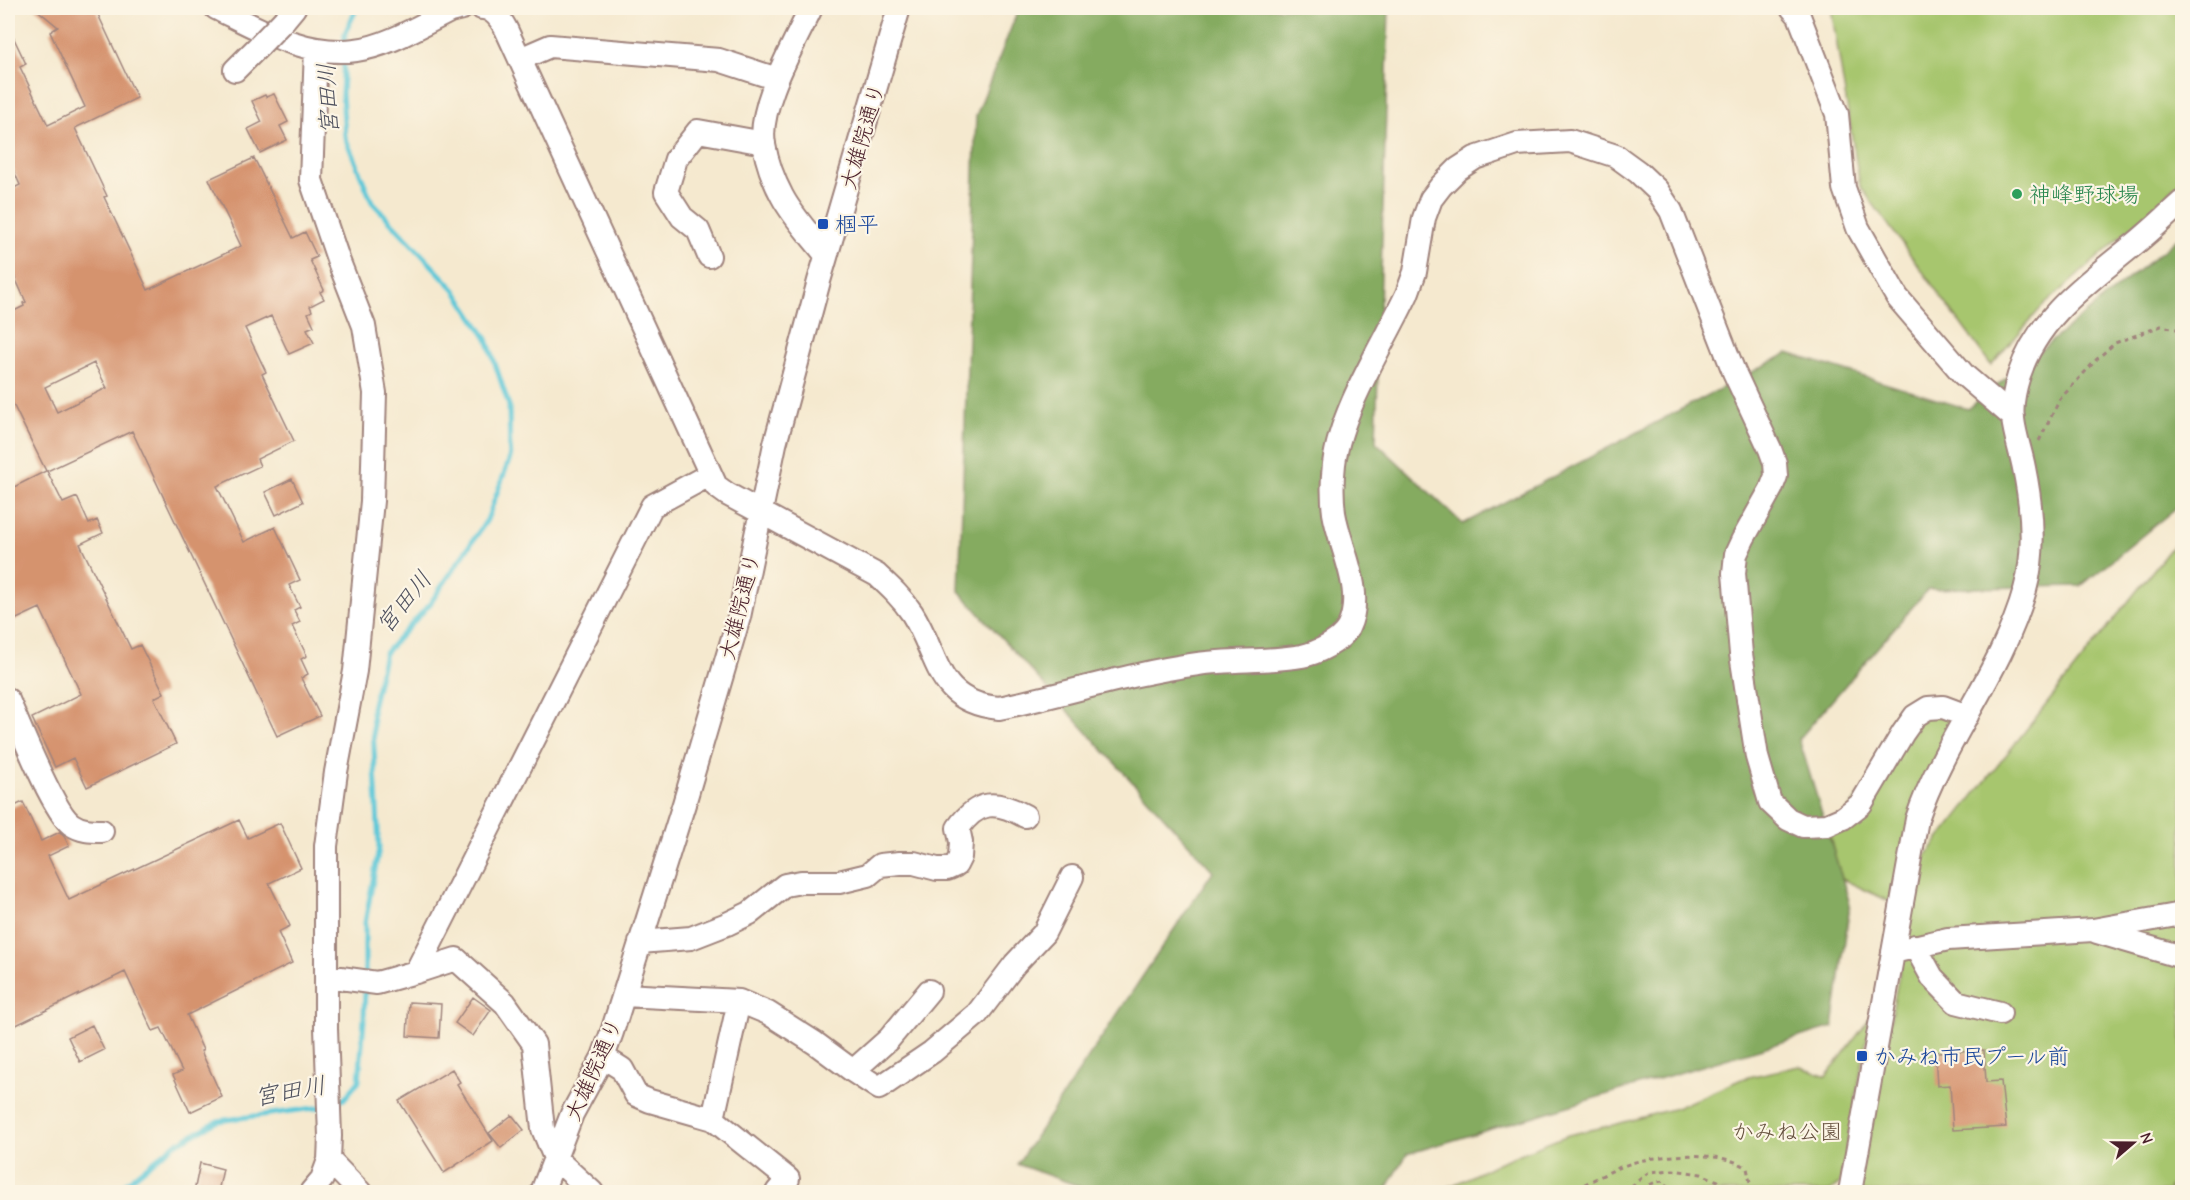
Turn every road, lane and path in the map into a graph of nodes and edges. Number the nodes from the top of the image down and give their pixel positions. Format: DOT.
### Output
graph roads {
  1 [pos="216,8"];
  2 [pos="462,8"];
  3 [pos="482,8"];
  4 [pos="488,8"];
  5 [pos="811,8"];
  6 [pos="899,8"];
  7 [pos="1792,8"];
  8 [pos="289,14"];
  9 [pos="321,50"];
  10 [pos="520,59"];
  11 [pos="235,70"];
  12 [pos="777,79"];
  13 [pos="764,143"];
  14 [pos="2182,202"];
  15 [pos="826,255"];
  16 [pos="709,256"];
  17 [pos="2182,330"];
  18 [pos="2013,417"];
  19 [pos="2024,469"];
  20 [pos="710,476"];
  21 [pos="762,512"];
  22 [pos="8,700"];
  23 [pos="1967,716"];
  24 [pos="1025,816"];
  25 [pos="102,831"];
  26 [pos="1072,878"];
  27 [pos="2182,914"];
  28 [pos="2093,930"];
  29 [pos="640,942"];
  30 [pos="1915,946"];
  31 [pos="1893,952"];
  32 [pos="2182,957"];
  33 [pos="416,972"];
  34 [pos="326,976"];
  35 [pos="929,991"];
  36 [pos="624,995"];
  37 [pos="739,1000"];
  38 [pos="2000,1013"];
  39 [pos="603,1057"];
  40 [pos="852,1071"];
  41 [pos="713,1119"];
  42 [pos="555,1158"];
  43 [pos="329,1160"];
  44 [pos="1849,1189"];
  45 [pos="311,1192"];
  46 [pos="360,1192"];
  47 [pos="542,1192"];
  48 [pos="592,1192"];
  49 [pos="777,1192"];
  50 [pos="1568,1192"];
  51 [pos="1624,1192"];
  52 [pos="1645,1192"];
  53 [pos="1672,1192"];
  54 [pos="1725,1192"];
  55 [pos="1752,1192"];
  1 -- 9 [label="street"];
  2 -- 9 [label="street"];
  3 -- 4 [label="street"];
  4 -- 10 [label="street"];
  5 -- 12 [label="street"];
  6 -- 15 [label="street, 大雄院通り"];
  7 -- 18 [label="street"];
  8 -- 11 [label="street, bridge"];
  9 -- 34 [label="street"];
  10 -- 12 [label="street"];
  10 -- 20 [label="street"];
  12 -- 13 [label="street"];
  13 -- 15 [label="street"];
  13 -- 16 [label="street"];
  14 -- 18 [label="street"];
  15 -- 21 [label="street, 大雄院通り"];
  17 -- 19 [label="path"];
  18 -- 19 [label="street"];
  19 -- 23 [label="street"];
  20 -- 21 [label="street"];
  20 -- 33 [label="street"];
  21 -- 23 [label="street"];
  21 -- 29 [label="street, 大雄院通り"];
  22 -- 25 [label="street"];
  23 -- 31 [label="street"];
  24 -- 29 [label="street"];
  26 -- 40 [label="street"];
  27 -- 28 [label="street"];
  28 -- 30 [label="street"];
  28 -- 32 [label="street"];
  29 -- 36 [label="street, 大雄院通り"];
  30 -- 31 [label="street"];
  30 -- 38 [label="street"];
  31 -- 44 [label="street"];
  33 -- 34 [label="street"];
  33 -- 42 [label="street"];
  34 -- 43 [label="street"];
  35 -- 40 [label="street"];
  36 -- 37 [label="street"];
  36 -- 39 [label="street, 大雄院通り"];
  37 -- 40 [label="street"];
  37 -- 41 [label="street"];
  39 -- 41 [label="street"];
  39 -- 42 [label="street, 大雄院通り"];
  41 -- 49 [label="street"];
  42 -- 47 [label="street, 大雄院通り"];
  42 -- 48 [label="street"];
  43 -- 45 [label="street"];
  43 -- 46 [label="street"];
  50 -- 55 [label="path"];
  51 -- 54 [label="path"];
  52 -- 53 [label="path"];
}
